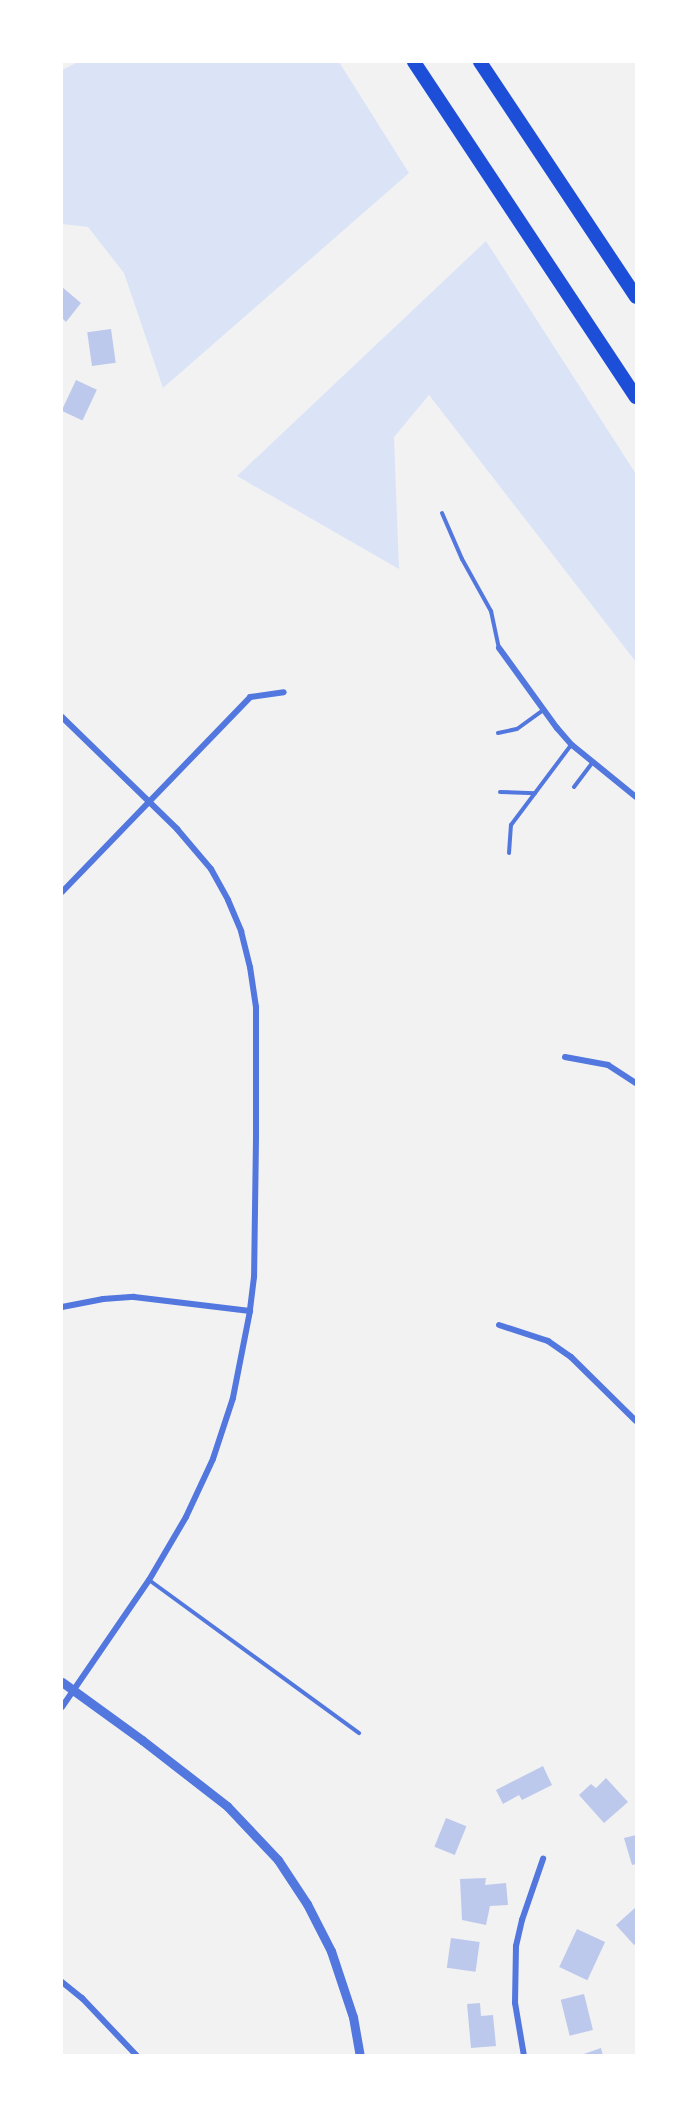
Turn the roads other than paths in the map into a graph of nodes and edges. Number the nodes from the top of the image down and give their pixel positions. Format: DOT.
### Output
graph roads {
  1 [pos="414,62"];
  2 [pos="480,62"];
  3 [pos="636,297"];
  4 [pos="636,397"];
  5 [pos="442,513"];
  6 [pos="499,648"];
  7 [pos="284,692"];
  8 [pos="542,711"];
  9 [pos="62,717"];
  10 [pos="498,733"];
  11 [pos="572,745"];
  12 [pos="593,762"];
  13 [pos="574,787"];
  14 [pos="500,792"];
  15 [pos="536,793"];
  16 [pos="636,797"];
  17 [pos="149,802"];
  18 [pos="509,853"];
  19 [pos="62,892"];
  20 [pos="565,1057"];
  21 [pos="636,1083"];
  22 [pos="62,1307"];
  23 [pos="250,1311"];
  24 [pos="499,1325"];
  25 [pos="636,1421"];
  26 [pos="149,1580"];
  27 [pos="62,1682"];
  28 [pos="73,1690"];
  29 [pos="62,1707"];
  30 [pos="359,1733"];
  31 [pos="543,1859"];
  32 [pos="62,1982"];
  33 [pos="137,2055"];
  34 [pos="360,2055"];
  35 [pos="524,2055"];
  1 -- 4 [label="highway"];
  2 -- 3 [label="highway"];
  5 -- 6 [label="lane"];
  6 -- 8 [label="street"];
  7 -- 17 [label="street"];
  8 -- 10 [label="lane"];
  8 -- 11 [label="street"];
  9 -- 17 [label="street"];
  11 -- 12 [label="street"];
  11 -- 15 [label="lane"];
  12 -- 13 [label="lane"];
  12 -- 16 [label="street"];
  14 -- 15 [label="lane"];
  15 -- 18 [label="lane"];
  17 -- 19 [label="street"];
  17 -- 23 [label="street"];
  20 -- 21 [label="street"];
  22 -- 23 [label="street"];
  23 -- 26 [label="street"];
  24 -- 25 [label="street"];
  26 -- 28 [label="street"];
  26 -- 30 [label="lane"];
  27 -- 28 [label="street"];
  28 -- 29 [label="street"];
  28 -- 34 [label="street"];
  31 -- 35 [label="street"];
  32 -- 33 [label="street"];
}
